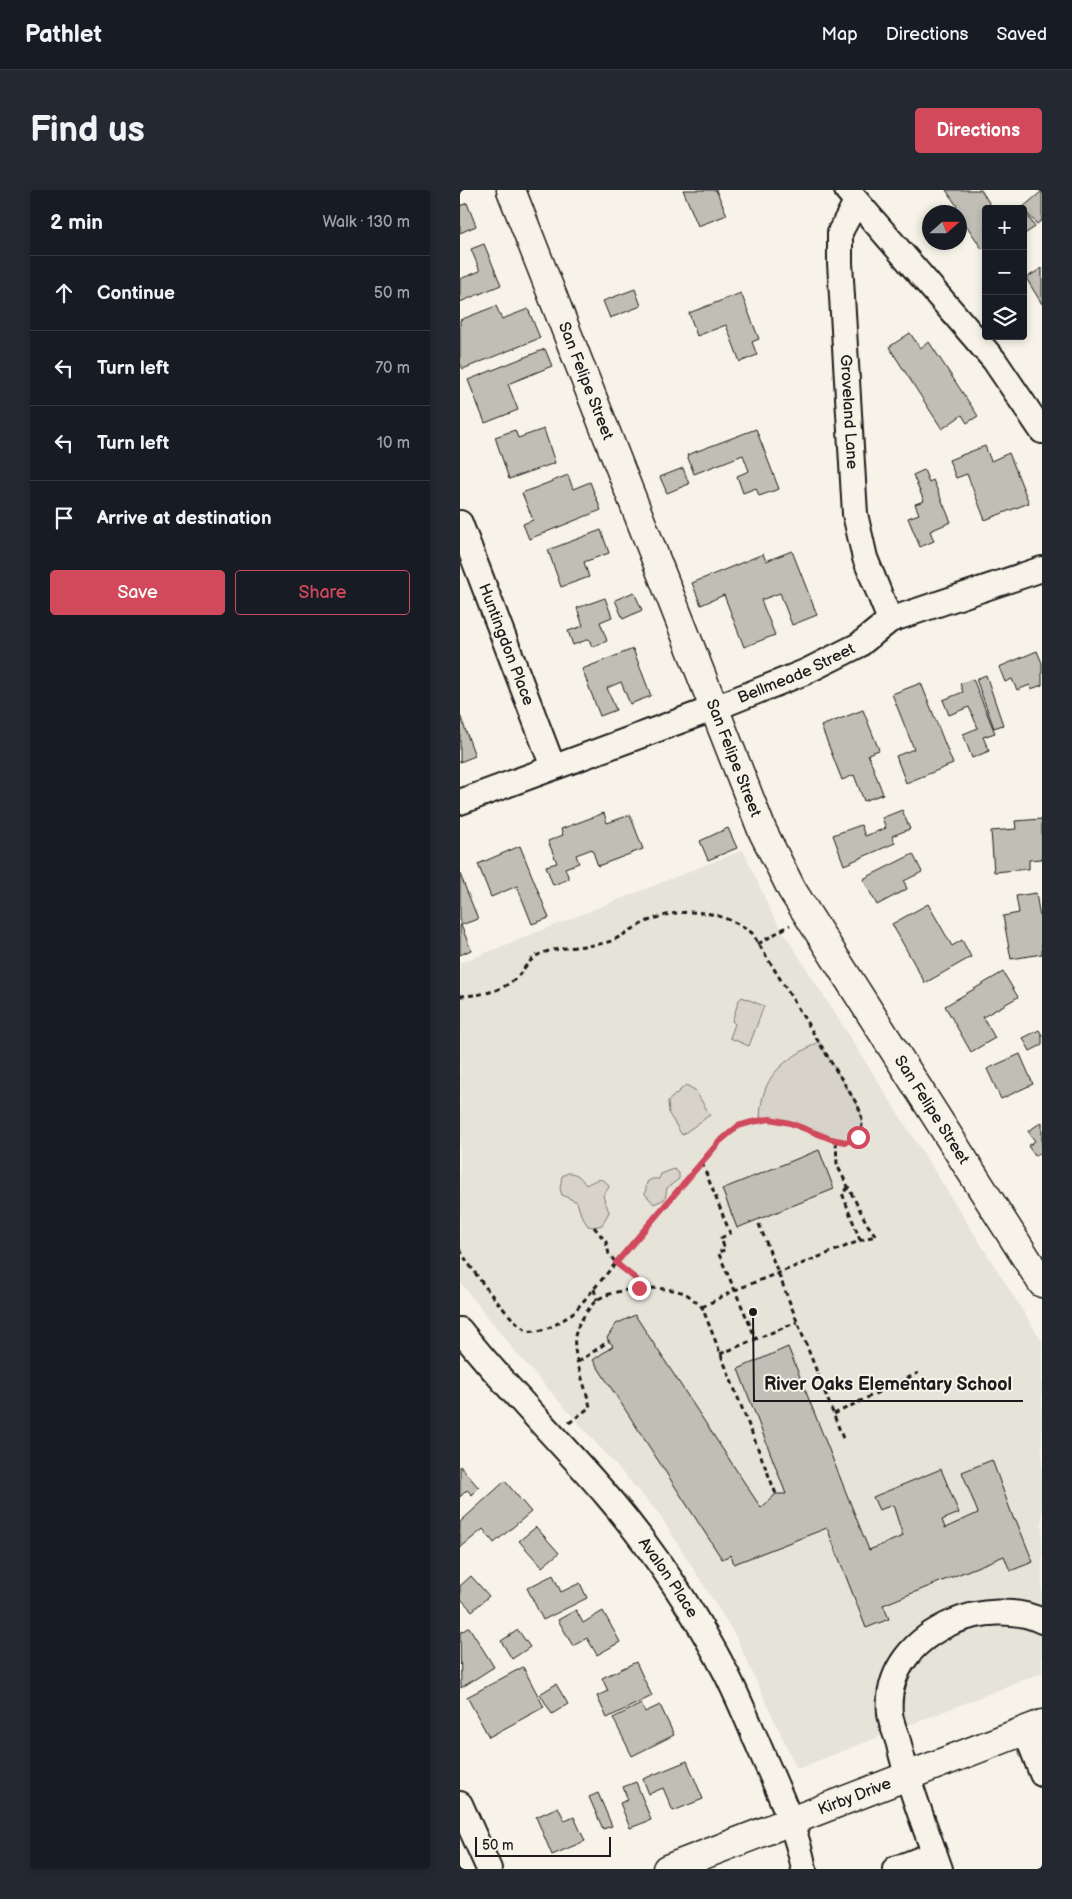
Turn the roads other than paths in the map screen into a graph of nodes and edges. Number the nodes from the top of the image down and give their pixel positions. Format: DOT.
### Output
graph roads {
  1 [pos="511,190"];
  2 [pos="852,196"];
  3 [pos="1042,431"];
  4 [pos="460,523"];
  5 [pos="1042,569"];
  6 [pos="890,620"];
  7 [pos="715,708"];
  8 [pos="553,767"];
  9 [pos="460,802"];
  10 [pos="1042,1283"];
  11 [pos="460,1330"];
  12 [pos="1042,1621"];
  13 [pos="1034,1727"];
  14 [pos="1042,1774"];
  15 [pos="907,1776"];
  16 [pos="460,1804"];
  17 [pos="790,1820"];
  18 [pos="937,1861"];
  19 [pos="489,1869"];
  20 [pos="667,1869"];
  21 [pos="804,1869"];
  22 [pos="895,1869"];
  1 -- 7 [label="main road, San Felipe Street"];
  2 -- 3 [label="street"];
  2 -- 6 [label="street, Groveland Lane"];
  4 -- 8 [label="street, Huntingdon Place"];
  5 -- 6 [label="street, Bellmeade Street"];
  6 -- 7 [label="street, Bellmeade Street"];
  7 -- 8 [label="street, Bellmeade Street"];
  7 -- 10 [label="main road, San Felipe Street"];
  8 -- 9 [label="street, Bellmeade Street"];
  11 -- 17 [label="street, Avalon Place"];
  12 -- 15 [label="street"];
  13 -- 14 [label="street"];
  13 -- 15 [label="main road, Kirby Drive"];
  15 -- 17 [label="main road, Kirby Drive"];
  15 -- 18 [label="street"];
  16 -- 19 [label="street"];
  17 -- 20 [label="main road, Kirby Drive"];
  17 -- 21 [label="street, Avalon Place"];
  18 -- 22 [label="street"];
}
